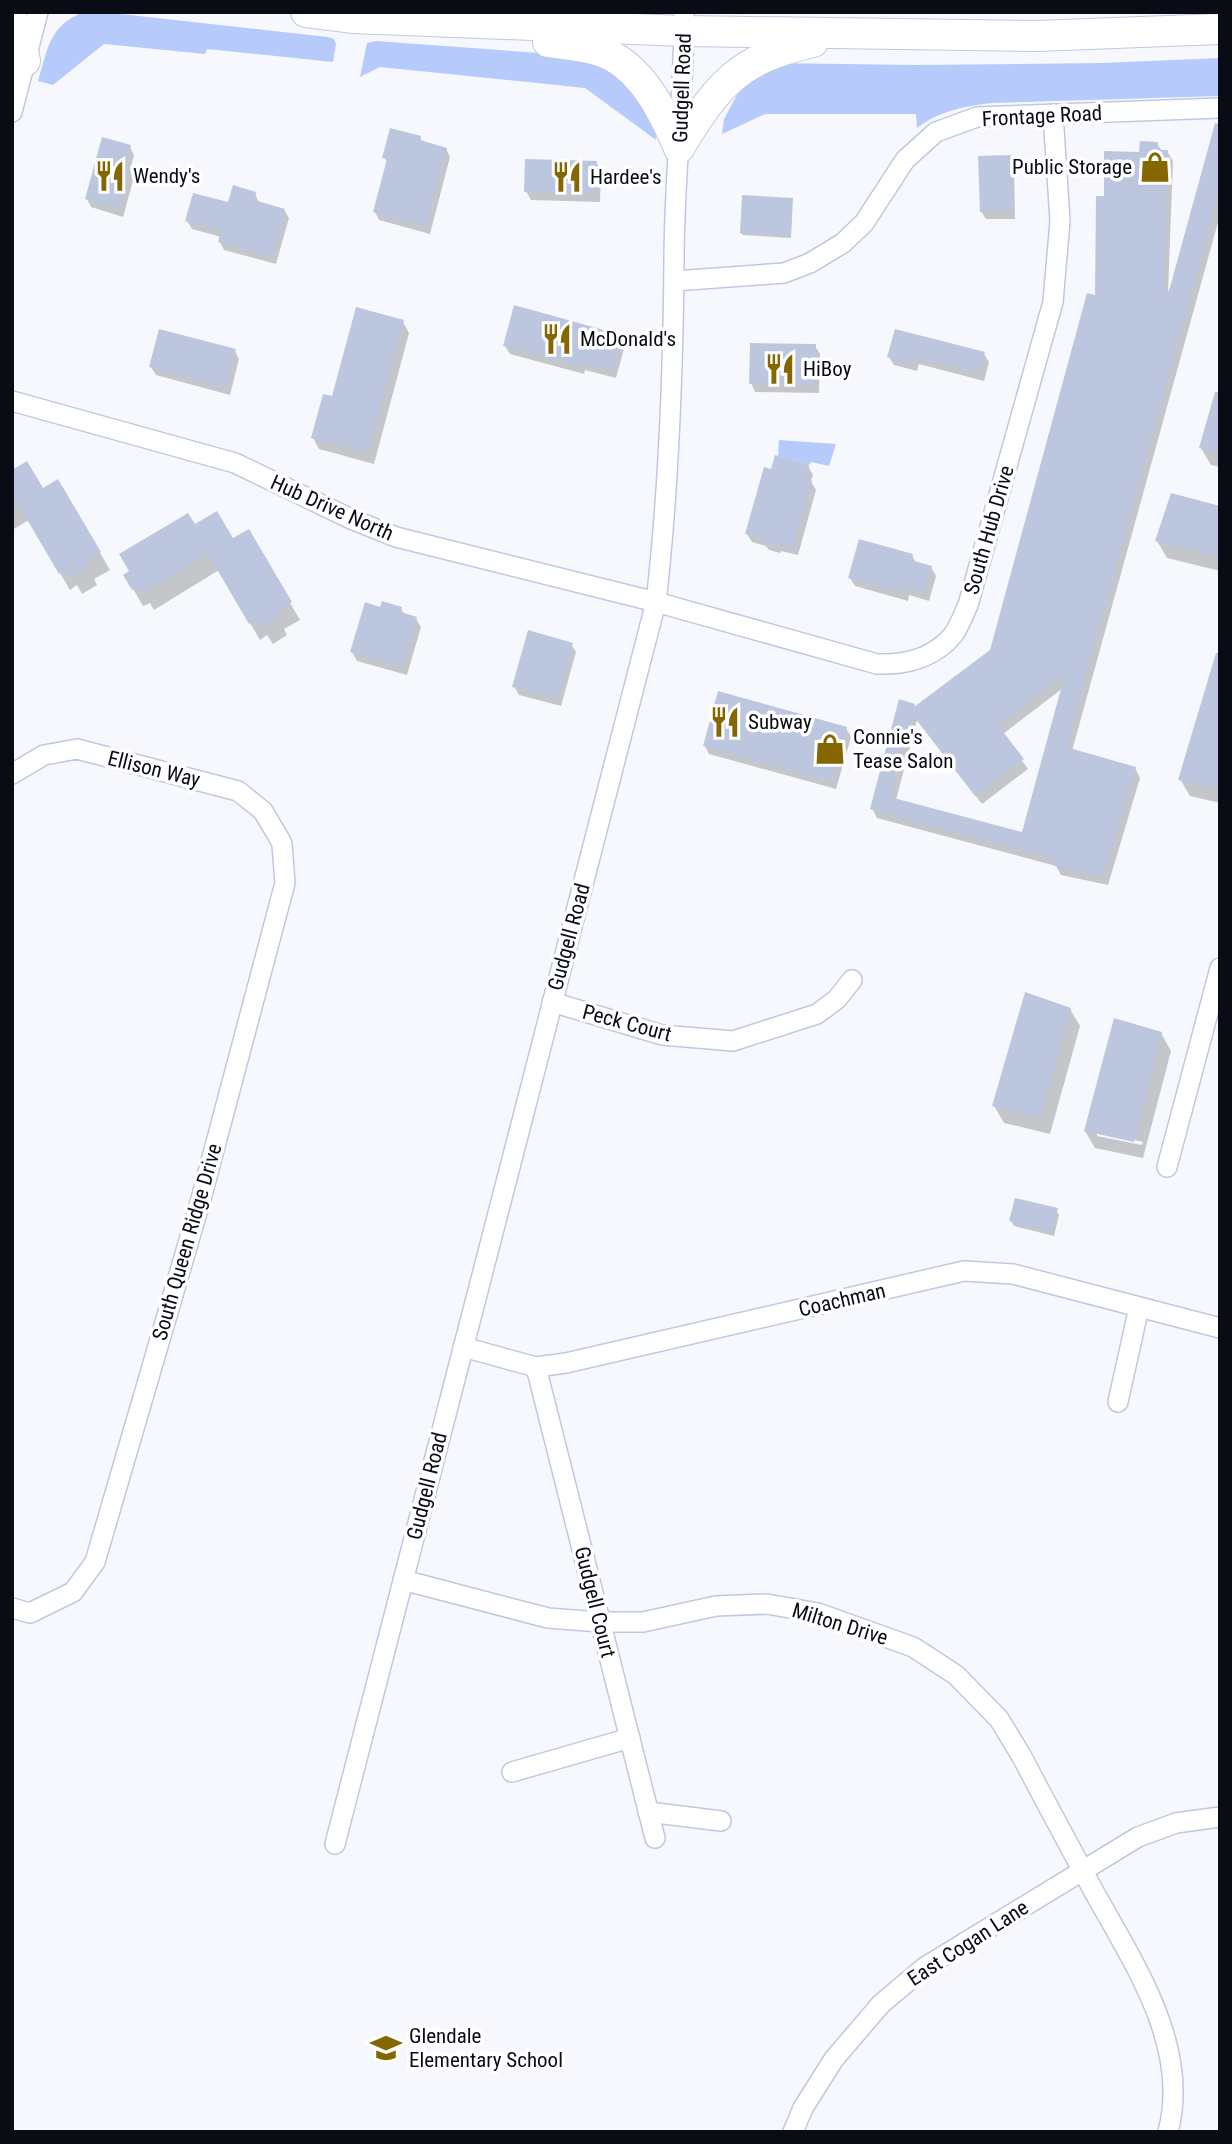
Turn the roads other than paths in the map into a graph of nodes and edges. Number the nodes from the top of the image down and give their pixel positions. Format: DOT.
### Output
graph roads {
  1 [pos="38,12"];
  2 [pos="306,12"];
  3 [pos="12,20"];
  4 [pos="441,21"];
  5 [pos="684,22"];
  6 [pos="1220,29"];
  7 [pos="851,33"];
  8 [pos="25,61"];
  9 [pos="1220,108"];
  10 [pos="12,113"];
  11 [pos="1053,114"];
  12 [pos="679,148"];
  13 [pos="674,282"];
  14 [pos="12,401"];
  15 [pos="656,602"];
  16 [pos="12,774"];
  17 [pos="279,838"];
  18 [pos="1220,968"];
  19 [pos="852,980"];
  20 [pos="552,1002"];
  21 [pos="1167,1167"];
  22 [pos="1139,1307"];
  23 [pos="1220,1328"];
  24 [pos="463,1347"];
  25 [pos="536,1367"];
  26 [pos="1118,1402"];
  27 [pos="403,1580"];
  28 [pos="21,1611"];
  29 [pos="600,1622"];
  30 [pos="629,1738"];
  31 [pos="512,1772"];
  32 [pos="648,1812"];
  33 [pos="1220,1817"];
  34 [pos="721,1821"];
  35 [pos="655,1838"];
  36 [pos="335,1844"];
  37 [pos="1082,1870"];
  38 [pos="793,2132"];
  39 [pos="1168,2132"];
  1 -- 8 [label="street"];
  2 -- 4 [label="highway"];
  3 -- 8 [label="highway"];
  4 -- 5 [label="highway"];
  4 -- 12 [label="highway"];
  5 -- 7 [label="highway"];
  5 -- 12 [label="street, Gudgell Road"];
  6 -- 7 [label="highway"];
  7 -- 12 [label="highway"];
  8 -- 10 [label="street"];
  9 -- 11 [label="street, Frontage Road"];
  11 -- 13 [label="street, Frontage Road"];
  11 -- 15 [label="street, South Hub Drive"];
  12 -- 13 [label="street, Gudgell Road"];
  13 -- 15 [label="street, Gudgell Road"];
  14 -- 15 [label="street, Hub Drive North"];
  15 -- 20 [label="street, Gudgell Road"];
  16 -- 17 [label="street, Ellison Way"];
  17 -- 28 [label="street, South Queen Ridge Drive"];
  18 -- 21 [label="street"];
  19 -- 20 [label="street, Peck Court"];
  20 -- 24 [label="street, Gudgell Road"];
  22 -- 23 [label="street, Coachman"];
  22 -- 25 [label="street, Coachman"];
  22 -- 26 [label="street"];
  24 -- 25 [label="street, Coachman"];
  24 -- 27 [label="street, Gudgell Road"];
  25 -- 29 [label="street, Gudgell Court"];
  27 -- 29 [label="street, Milton Drive"];
  27 -- 36 [label="street, Gudgell Road"];
  29 -- 30 [label="street, Gudgell Court"];
  29 -- 37 [label="street, Milton Drive"];
  30 -- 31 [label="street"];
  30 -- 32 [label="street, Gudgell Court"];
  32 -- 34 [label="street"];
  32 -- 35 [label="street, Gudgell Court"];
  33 -- 37 [label="street, East Cogan Lane"];
  37 -- 38 [label="street, East Cogan Lane"];
  37 -- 39 [label="street, Milton Drive"];
}
